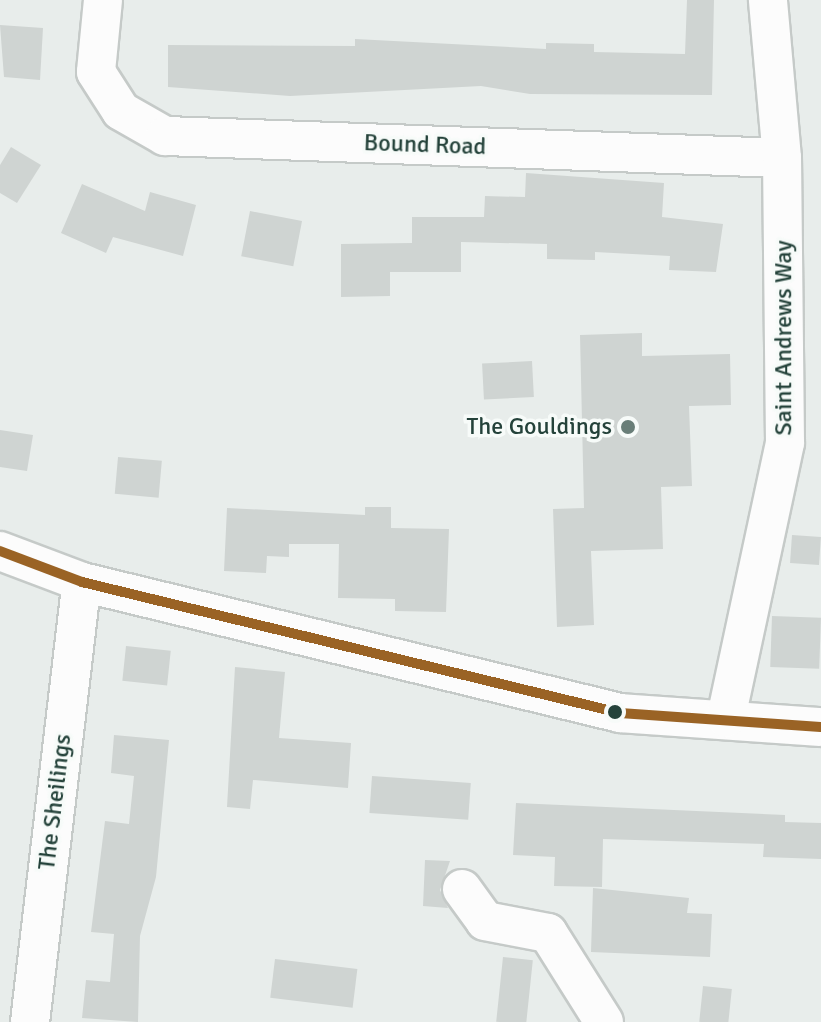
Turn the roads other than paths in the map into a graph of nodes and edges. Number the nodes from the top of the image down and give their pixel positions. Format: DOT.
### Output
graph roads {
  1 [pos="103,0"];
  2 [pos="768,0"];
  3 [pos="782,158"];
  4 [pos="0,551"];
  5 [pos="82,582"];
  6 [pos="726,718"];
  7 [pos="821,727"];
  8 [pos="462,889"];
  9 [pos="30,1022"];
  10 [pos="604,1022"];
  1 -- 3 [label="street, Bound Road"];
  2 -- 3 [label="street, Saint Andrews Way"];
  3 -- 6 [label="street, Saint Andrews Way"];
  4 -- 5 [label="street"];
  5 -- 6 [label="street"];
  5 -- 9 [label="street, The Sheilings"];
  6 -- 7 [label="street"];
  8 -- 10 [label="street"];
}
